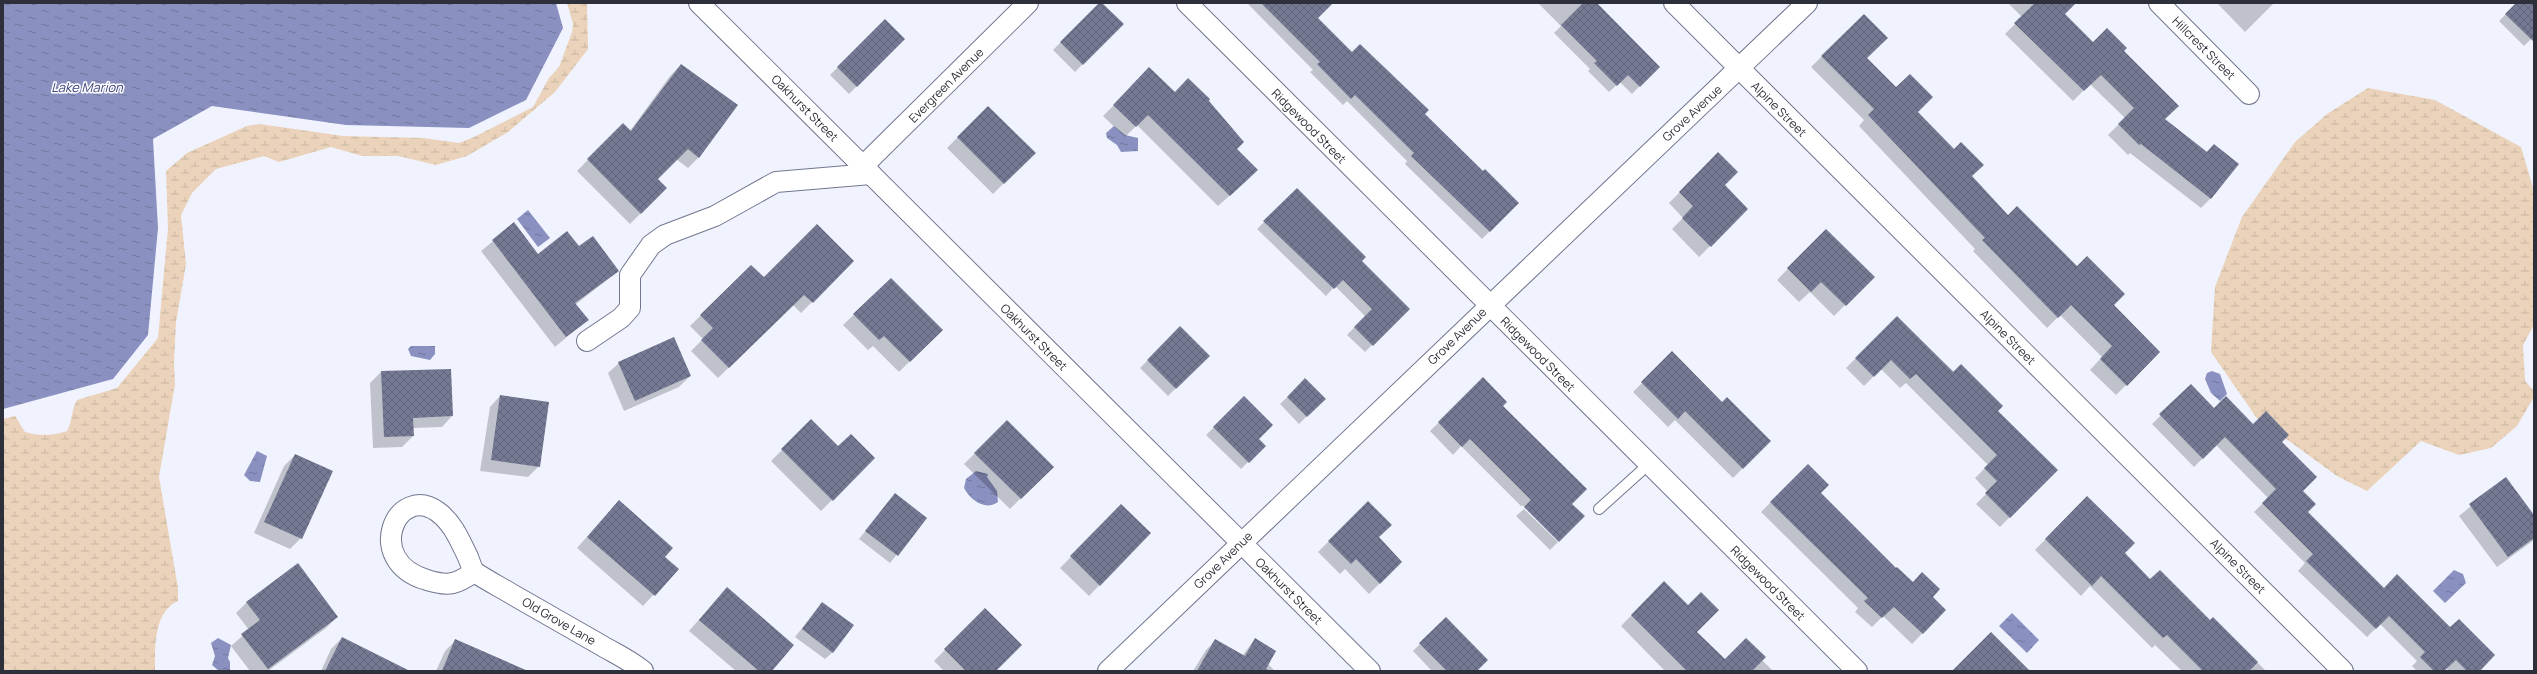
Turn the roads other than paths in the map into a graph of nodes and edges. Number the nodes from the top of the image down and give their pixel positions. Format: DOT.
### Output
graph roads {
  1 [pos="698,3"];
  2 [pos="1028,3"];
  3 [pos="1187,3"];
  4 [pos="1674,3"];
  5 [pos="1807,3"];
  6 [pos="2159,3"];
  7 [pos="1739,69"];
  8 [pos="2249,94"];
  9 [pos="867,170"];
  10 [pos="1489,305"];
  11 [pos="587,341"];
  12 [pos="1649,464"];
  13 [pos="1600,509"];
  14 [pos="1241,543"];
  15 [pos="474,572"];
  16 [pos="643,671"];
  17 [pos="1108,671"];
  18 [pos="1370,671"];
  19 [pos="1857,671"];
  20 [pos="2343,671"];
  1 -- 9 [label="street, Oakhurst Street"];
  2 -- 9 [label="street, Evergreen Avenue"];
  3 -- 10 [label="street, Ridgewood Street"];
  4 -- 7 [label="street, Alpine Street"];
  5 -- 7 [label="street, Grove Avenue"];
  6 -- 8 [label="street, Hillcrest Street"];
  7 -- 10 [label="street, Grove Avenue"];
  7 -- 20 [label="street, Alpine Street"];
  9 -- 11 [label="street"];
  9 -- 14 [label="street, Oakhurst Street"];
  10 -- 12 [label="street, Ridgewood Street"];
  10 -- 14 [label="street, Grove Avenue"];
  12 -- 13 [label="lane"];
  12 -- 19 [label="street, Ridgewood Street"];
  14 -- 17 [label="street, Grove Avenue"];
  14 -- 18 [label="street, Oakhurst Street"];
  15 -- 15 [label="street"];
  15 -- 16 [label="street, Old Grove Lane"];
}
